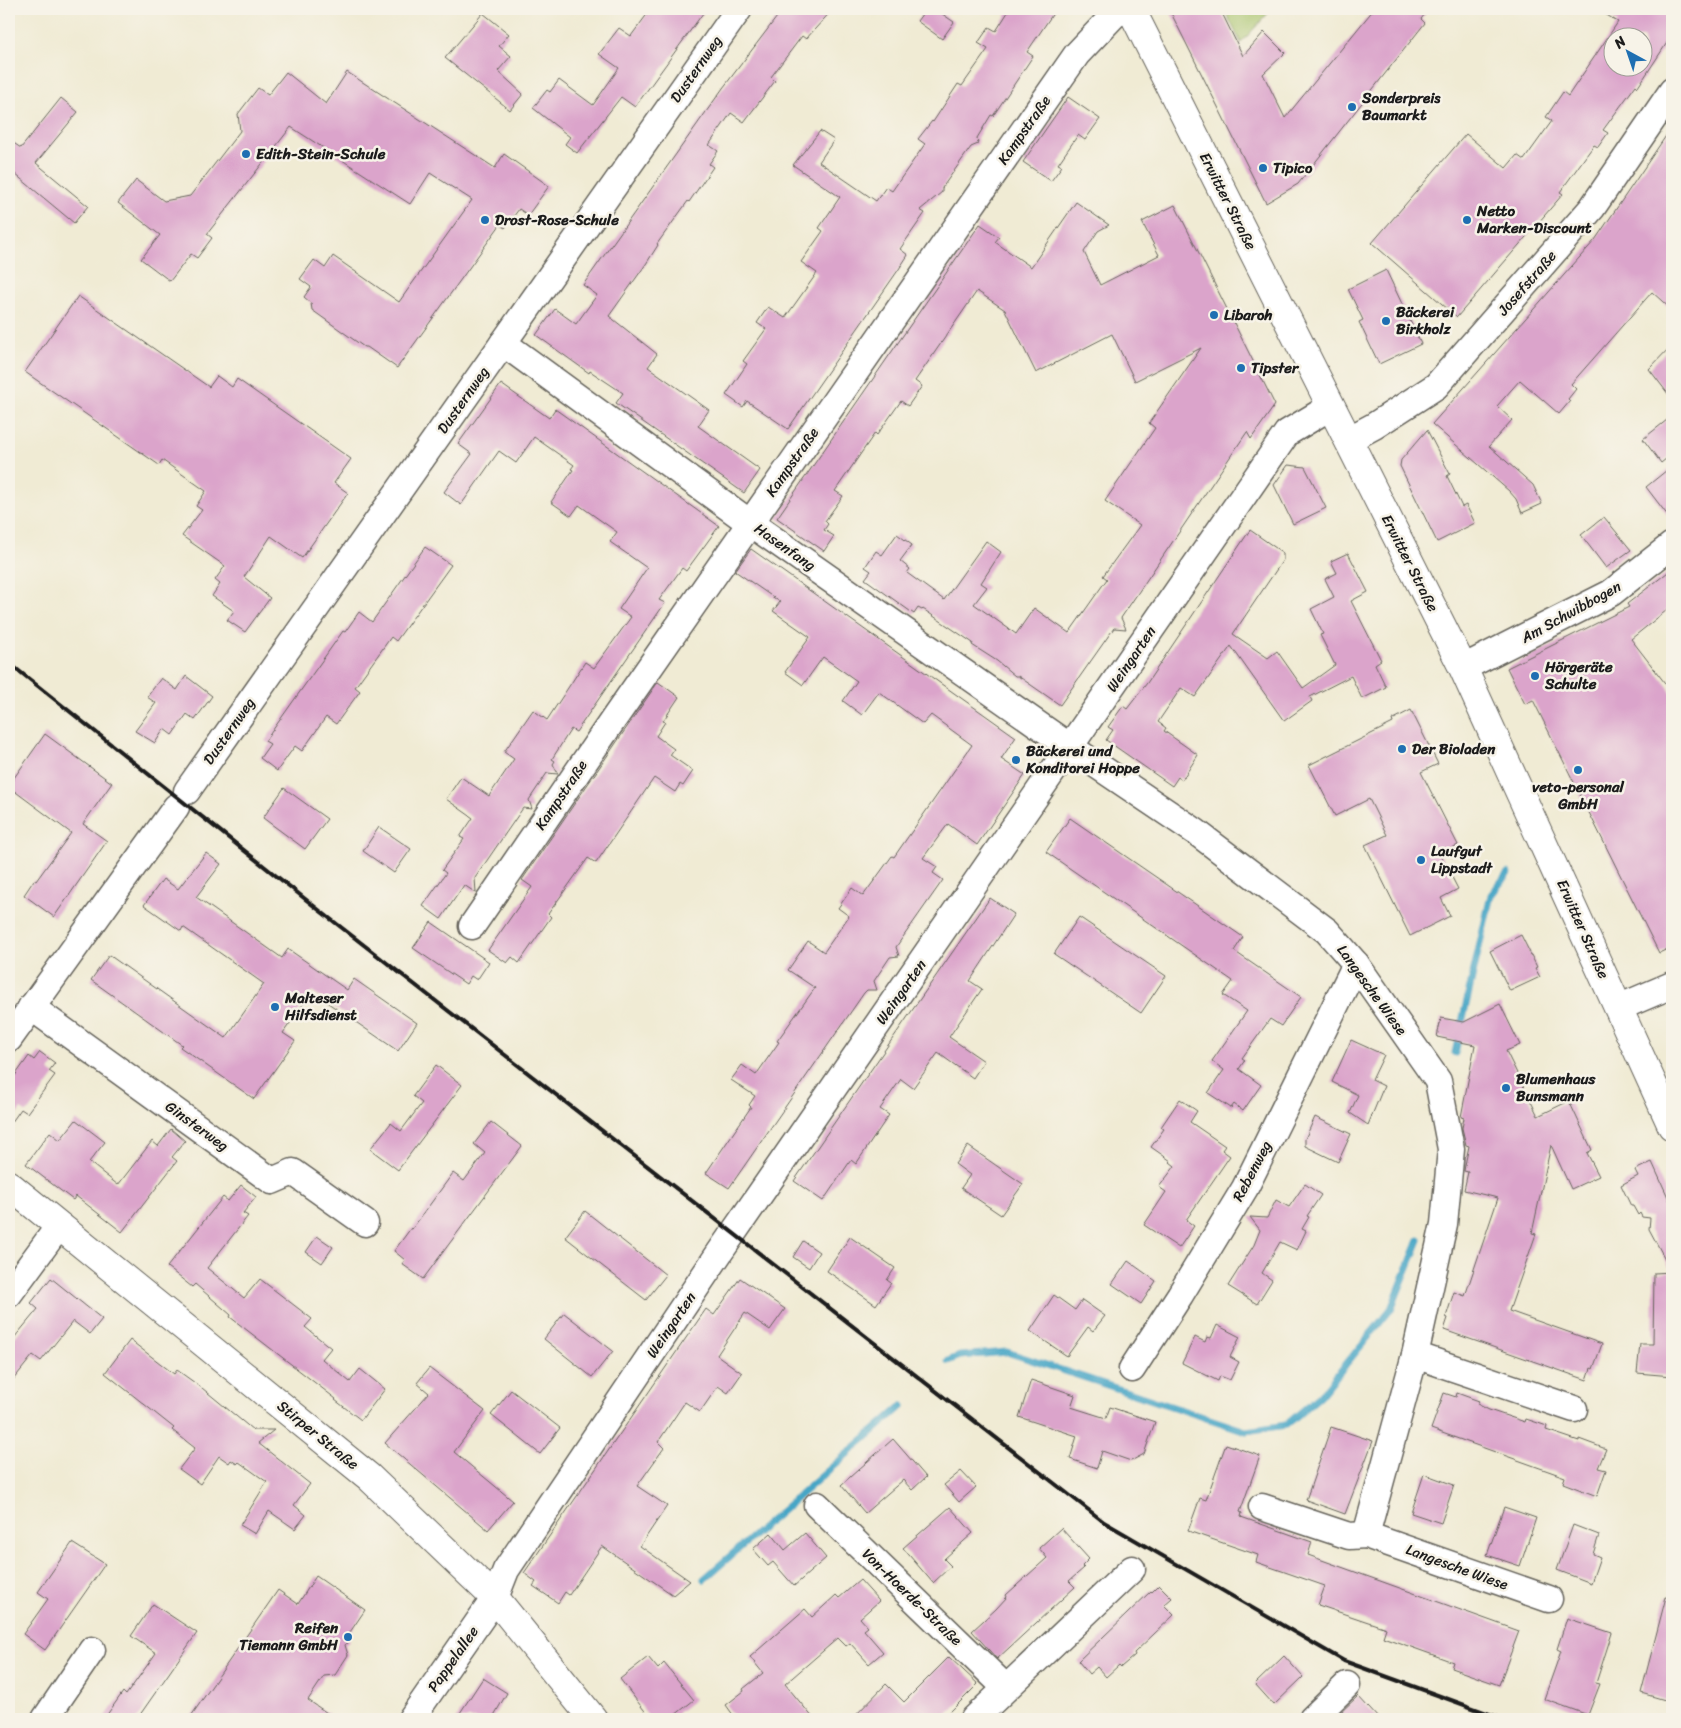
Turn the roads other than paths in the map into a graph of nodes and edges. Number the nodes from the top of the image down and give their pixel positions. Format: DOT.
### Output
graph roads {
  1 [pos="738,9"];
  2 [pos="1124,9"];
  3 [pos="1131,9"];
  4 [pos="1672,91"];
  5 [pos="503,343"];
  6 [pos="1330,407"];
  7 [pos="1348,440"];
  8 [pos="750,523"];
  9 [pos="1672,545"];
  10 [pos="1463,668"];
  11 [pos="1070,747"];
  12 [pos="472,926"];
  13 [pos="1356,964"];
  14 [pos="1672,985"];
  15 [pos="31,1007"];
  16 [pos="1618,1008"];
  17 [pos="9,1039"];
  18 [pos="1672,1126"];
  19 [pos="9,1185"];
  20 [pos="365,1223"];
  21 [pos="59,1226"];
  22 [pos="9,1294"];
  23 [pos="1415,1355"];
  24 [pos="1132,1369"];
  25 [pos="1574,1409"];
  26 [pos="817,1505"];
  27 [pos="1262,1507"];
  28 [pos="1366,1535"];
  29 [pos="1132,1569"];
  30 [pos="495,1598"];
  31 [pos="1549,1599"];
  32 [pos="92,1650"];
  33 [pos="1347,1684"];
  34 [pos="1006,1688"];
  35 [pos="45,1719"];
  36 [pos="410,1719"];
  37 [pos="594,1719"];
  38 [pos="974,1719"];
  39 [pos="1312,1719"];
  1 -- 5 [label="street, Dusternweg"];
  2 -- 8 [label="street, Kampstraße"];
  3 -- 6 [label="street, Erwitter Straße"];
  4 -- 7 [label="street, Josefstraße"];
  5 -- 8 [label="street, Hasenfang"];
  5 -- 15 [label="street, Dusternweg"];
  6 -- 7 [label="street, Erwitter Straße"];
  6 -- 11 [label="street, Weingarten"];
  7 -- 10 [label="street, Erwitter Straße"];
  8 -- 11 [label="street, Hasenfang"];
  8 -- 12 [label="street, Kampstraße"];
  9 -- 10 [label="street, Am Schwibbogen"];
  10 -- 16 [label="street, Erwitter Straße"];
  11 -- 13 [label="street, Langesche Wiese"];
  11 -- 30 [label="street, Weingarten"];
  13 -- 23 [label="street, Langesche Wiese"];
  13 -- 24 [label="street, Rebenweg"];
  14 -- 16 [label="street"];
  15 -- 17 [label="street, Dusternweg"];
  15 -- 20 [label="street, Ginsterweg"];
  16 -- 18 [label="street, Erwitter Straße"];
  19 -- 21 [label="street, Stirper Straße"];
  21 -- 22 [label="street"];
  21 -- 30 [label="street, Stirper Straße"];
  23 -- 25 [label="street"];
  23 -- 28 [label="street, Langesche Wiese"];
  26 -- 34 [label="street, Von-Hoerde-Straße"];
  27 -- 28 [label="street, Langesche Wiese"];
  28 -- 31 [label="street, Langesche Wiese"];
  29 -- 34 [label="street"];
  30 -- 36 [label="street, Pappelallee"];
  30 -- 37 [label="street, Stirper Straße"];
  32 -- 35 [label="street"];
  33 -- 39 [label="street"];
  34 -- 38 [label="street"];
}
